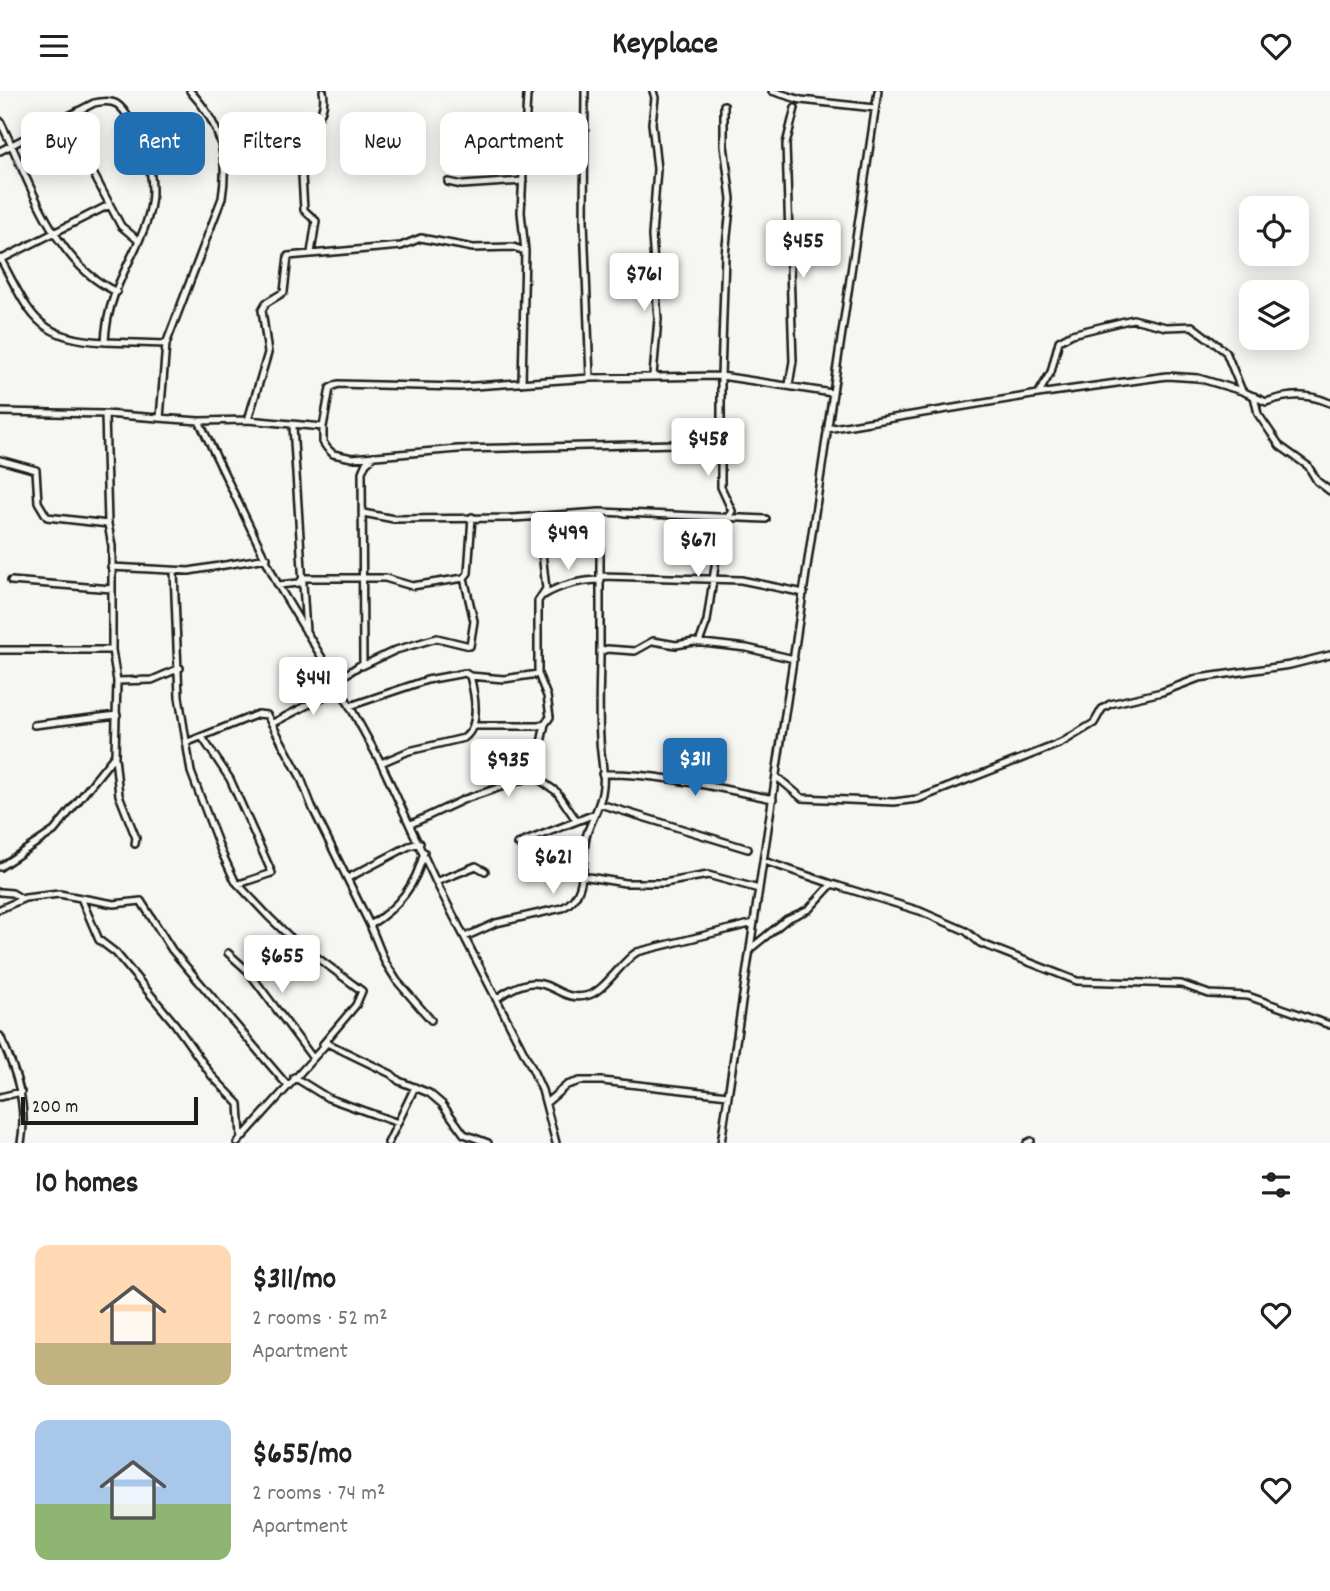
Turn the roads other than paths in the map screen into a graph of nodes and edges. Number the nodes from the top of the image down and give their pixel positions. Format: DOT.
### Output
graph roads {
  1 [pos="190,91"];
  2 [pos="323,91"];
  3 [pos="529,91"];
  4 [pos="585,91"];
  5 [pos="653,91"];
  6 [pos="772,91"];
  7 [pos="878,91"];
  8 [pos="724,105"];
  9 [pos="794,108"];
  10 [pos="875,108"];
  11 [pos="79,112"];
  12 [pos="0,121"];
  13 [pos="21,140"];
  14 [pos="12,145"];
  15 [pos="0,151"];
  16 [pos="93,175"];
  17 [pos="523,180"];
  18 [pos="447,182"];
  19 [pos="109,205"];
  20 [pos="55,233"];
  21 [pos="139,241"];
  22 [pos="526,251"];
  23 [pos="311,253"];
  24 [pos="0,259"];
  25 [pos="117,292"];
  26 [pos="105,342"];
  27 [pos="166,344"];
  28 [pos="653,375"];
  29 [pos="721,376"];
  30 [pos="590,377"];
  31 [pos="522,383"];
  32 [pos="789,385"];
  33 [pos="1242,391"];
  34 [pos="832,393"];
  35 [pos="1038,394"];
  36 [pos="1254,397"];
  37 [pos="1330,403"];
  38 [pos="0,412"];
  39 [pos="105,414"];
  40 [pos="160,418"];
  41 [pos="248,420"];
  42 [pos="199,421"];
  43 [pos="293,426"];
  44 [pos="323,427"];
  45 [pos="827,429"];
  46 [pos="721,443"];
  47 [pos="374,456"];
  48 [pos="352,458"];
  49 [pos="0,460"];
  50 [pos="362,473"];
  51 [pos="1330,491"];
  52 [pos="600,512"];
  53 [pos="363,513"];
  54 [pos="538,516"];
  55 [pos="472,517"];
  56 [pos="725,517"];
  57 [pos="766,519"];
  58 [pos="108,524"];
  59 [pos="267,558"];
  60 [pos="111,567"];
  61 [pos="174,571"];
  62 [pos="303,578"];
  63 [pos="464,578"];
  64 [pos="602,578"];
  65 [pos="362,579"];
  66 [pos="711,579"];
  67 [pos="11,581"];
  68 [pos="278,585"];
  69 [pos="112,589"];
  70 [pos="804,593"];
  71 [pos="544,595"];
  72 [pos="306,634"];
  73 [pos="699,643"];
  74 [pos="0,650"];
  75 [pos="112,650"];
  76 [pos="600,652"];
  77 [pos="1330,655"];
  78 [pos="794,659"];
  79 [pos="359,667"];
  80 [pos="180,668"];
  81 [pos="538,674"];
  82 [pos="470,676"];
  83 [pos="117,681"];
  84 [pos="336,681"];
  85 [pos="340,688"];
  86 [pos="350,706"];
  87 [pos="117,715"];
  88 [pos="273,723"];
  89 [pos="545,724"];
  90 [pos="34,725"];
  91 [pos="476,726"];
  92 [pos="202,737"];
  93 [pos="188,742"];
  94 [pos="115,755"];
  95 [pos="381,763"];
  96 [pos="603,774"];
  97 [pos="534,776"];
  98 [pos="778,777"];
  99 [pos="774,799"];
  100 [pos="600,804"];
  101 [pos="595,814"];
  102 [pos="576,820"];
  103 [pos="411,824"];
  104 [pos="420,843"];
  105 [pos="135,844"];
  106 [pos="518,844"];
  107 [pos="748,849"];
  108 [pos="424,852"];
  109 [pos="764,862"];
  110 [pos="0,867"];
  111 [pos="485,871"];
  112 [pos="582,876"];
  113 [pos="348,878"];
  114 [pos="436,882"];
  115 [pos="239,884"];
  116 [pos="832,884"];
  117 [pos="759,889"];
  118 [pos="0,892"];
  119 [pos="81,898"];
  120 [pos="22,899"];
  121 [pos="0,909"];
  122 [pos="754,923"];
  123 [pos="370,925"];
  124 [pos="465,937"];
  125 [pos="750,949"];
  126 [pos="228,953"];
  127 [pos="496,999"];
  128 [pos="431,1020"];
  129 [pos="1330,1025"];
  130 [pos="0,1036"];
  131 [pos="323,1044"];
  132 [pos="312,1057"];
  133 [pos="294,1077"];
  134 [pos="287,1085"];
  135 [pos="415,1087"];
  136 [pos="20,1092"];
  137 [pos="728,1095"];
  138 [pos="0,1097"];
  139 [pos="545,1103"];
  140 [pos="398,1123"];
  141 [pos="239,1140"];
  142 [pos="22,1143"];
  143 [pos="388,1143"];
  144 [pos="488,1143"];
  145 [pos="556,1143"];
  146 [pos="721,1143"];
  1 -- 27 [label="street"];
  2 -- 23 [label="street"];
  3 -- 17 [label="street"];
  4 -- 30 [label="street"];
  5 -- 28 [label="street"];
  6 -- 10 [label="street"];
  7 -- 10 [label="street"];
  8 -- 29 [label="street"];
  9 -- 32 [label="street"];
  10 -- 34 [label="street"];
  11 -- 21 [label="street"];
  12 -- 14 [label="street"];
  13 -- 14 [label="street"];
  14 -- 15 [label="street"];
  14 -- 20 [label="street"];
  16 -- 19 [label="street"];
  17 -- 18 [label="street"];
  17 -- 22 [label="street"];
  19 -- 20 [label="street"];
  19 -- 21 [label="street"];
  20 -- 24 [label="street"];
  20 -- 25 [label="street"];
  21 -- 25 [label="street"];
  22 -- 23 [label="street"];
  22 -- 31 [label="street"];
  23 -- 41 [label="street"];
  24 -- 26 [label="street"];
  25 -- 26 [label="street"];
  26 -- 27 [label="street"];
  27 -- 40 [label="street"];
  28 -- 29 [label="street"];
  28 -- 30 [label="street"];
  29 -- 32 [label="street"];
  29 -- 46 [label="street"];
  30 -- 31 [label="street"];
  31 -- 44 [label="street"];
  32 -- 34 [label="street"];
  33 -- 35 [label="street"];
  33 -- 35 [label="street"];
  33 -- 36 [label="street"];
  34 -- 45 [label="street"];
  35 -- 45 [label="street"];
  36 -- 37 [label="street"];
  36 -- 51 [label="street"];
  38 -- 39 [label="street"];
  39 -- 40 [label="street"];
  39 -- 58 [label="street"];
  40 -- 42 [label="street"];
  41 -- 42 [label="street"];
  41 -- 43 [label="street"];
  42 -- 59 [label="street"];
  43 -- 44 [label="street"];
  43 -- 62 [label="street"];
  44 -- 48 [label="street"];
  45 -- 70 [label="street"];
  46 -- 47 [label="street"];
  46 -- 56 [label="street"];
  47 -- 48 [label="street"];
  47 -- 50 [label="street"];
  48 -- 50 [label="street"];
  49 -- 58 [label="street"];
  50 -- 53 [label="street"];
  52 -- 54 [label="street"];
  52 -- 56 [label="street"];
  52 -- 64 [label="street"];
  53 -- 55 [label="street"];
  53 -- 65 [label="street"];
  54 -- 55 [label="street"];
  54 -- 71 [label="street"];
  55 -- 63 [label="street"];
  56 -- 57 [label="street"];
  56 -- 66 [label="street"];
  58 -- 60 [label="street"];
  59 -- 61 [label="street"];
  59 -- 68 [label="street"];
  60 -- 61 [label="street"];
  60 -- 69 [label="street"];
  61 -- 80 [label="street"];
  62 -- 65 [label="street"];
  62 -- 68 [label="street"];
  62 -- 72 [label="street"];
  63 -- 65 [label="street"];
  63 -- 79 [label="street"];
  64 -- 66 [label="street"];
  64 -- 71 [label="street"];
  64 -- 76 [label="street"];
  65 -- 79 [label="street"];
  66 -- 70 [label="street"];
  66 -- 73 [label="street"];
  67 -- 69 [label="street"];
  68 -- 72 [label="street"];
  69 -- 75 [label="street"];
  70 -- 78 [label="street"];
  71 -- 81 [label="street"];
  72 -- 84 [label="street"];
  73 -- 76 [label="street"];
  73 -- 78 [label="street"];
  74 -- 75 [label="street"];
  75 -- 83 [label="street"];
  76 -- 96 [label="street"];
  77 -- 98 [label="street"];
  78 -- 98 [label="street"];
  79 -- 84 [label="street"];
  80 -- 83 [label="street"];
  80 -- 93 [label="street"];
  81 -- 82 [label="street"];
  81 -- 89 [label="street"];
  82 -- 86 [label="street"];
  82 -- 91 [label="street"];
  83 -- 87 [label="street"];
  84 -- 85 [label="street"];
  85 -- 86 [label="street"];
  85 -- 88 [label="street"];
  86 -- 95 [label="street"];
  87 -- 90 [label="street"];
  87 -- 94 [label="street"];
  88 -- 92 [label="street"];
  88 -- 113 [label="street"];
  89 -- 91 [label="street"];
  89 -- 97 [label="street"];
  91 -- 95 [label="street"];
  92 -- 93 [label="street"];
  92 -- 115 [label="street"];
  93 -- 115 [label="street"];
  94 -- 105 [label="street"];
  94 -- 110 [label="street"];
  95 -- 103 [label="street"];
  96 -- 99 [label="street"];
  96 -- 100 [label="street"];
  97 -- 102 [label="street"];
  97 -- 103 [label="street"];
  98 -- 99 [label="street"];
  99 -- 109 [label="street"];
  100 -- 101 [label="street"];
  100 -- 107 [label="street"];
  101 -- 102 [label="street"];
  101 -- 112 [label="street"];
  102 -- 106 [label="street"];
  103 -- 104 [label="street"];
  104 -- 108 [label="street"];
  104 -- 113 [label="street"];
  108 -- 114 [label="street"];
  108 -- 123 [label="street"];
  109 -- 116 [label="street"];
  109 -- 117 [label="street"];
  111 -- 114 [label="street"];
  112 -- 117 [label="street"];
  112 -- 124 [label="street"];
  113 -- 123 [label="street"];
  114 -- 124 [label="street"];
  115 -- 131 [label="street"];
  116 -- 125 [label="street"];
  116 -- 129 [label="street"];
  117 -- 122 [label="street"];
  118 -- 120 [label="street"];
  119 -- 120 [label="street"];
  119 -- 134 [label="street"];
  119 -- 141 [label="street"];
  120 -- 121 [label="street"];
  122 -- 125 [label="street"];
  122 -- 127 [label="street"];
  123 -- 128 [label="street"];
  124 -- 127 [label="street"];
  125 -- 137 [label="street"];
  126 -- 132 [label="street"];
  127 -- 139 [label="street"];
  130 -- 136 [label="street"];
  131 -- 132 [label="street"];
  131 -- 135 [label="street"];
  132 -- 133 [label="street"];
  133 -- 134 [label="street"];
  133 -- 140 [label="street"];
  134 -- 141 [label="street"];
  135 -- 140 [label="street"];
  135 -- 144 [label="street"];
  136 -- 138 [label="street"];
  136 -- 142 [label="street"];
  137 -- 139 [label="street"];
  137 -- 146 [label="street"];
  139 -- 145 [label="street"];
  140 -- 143 [label="street"];
}
